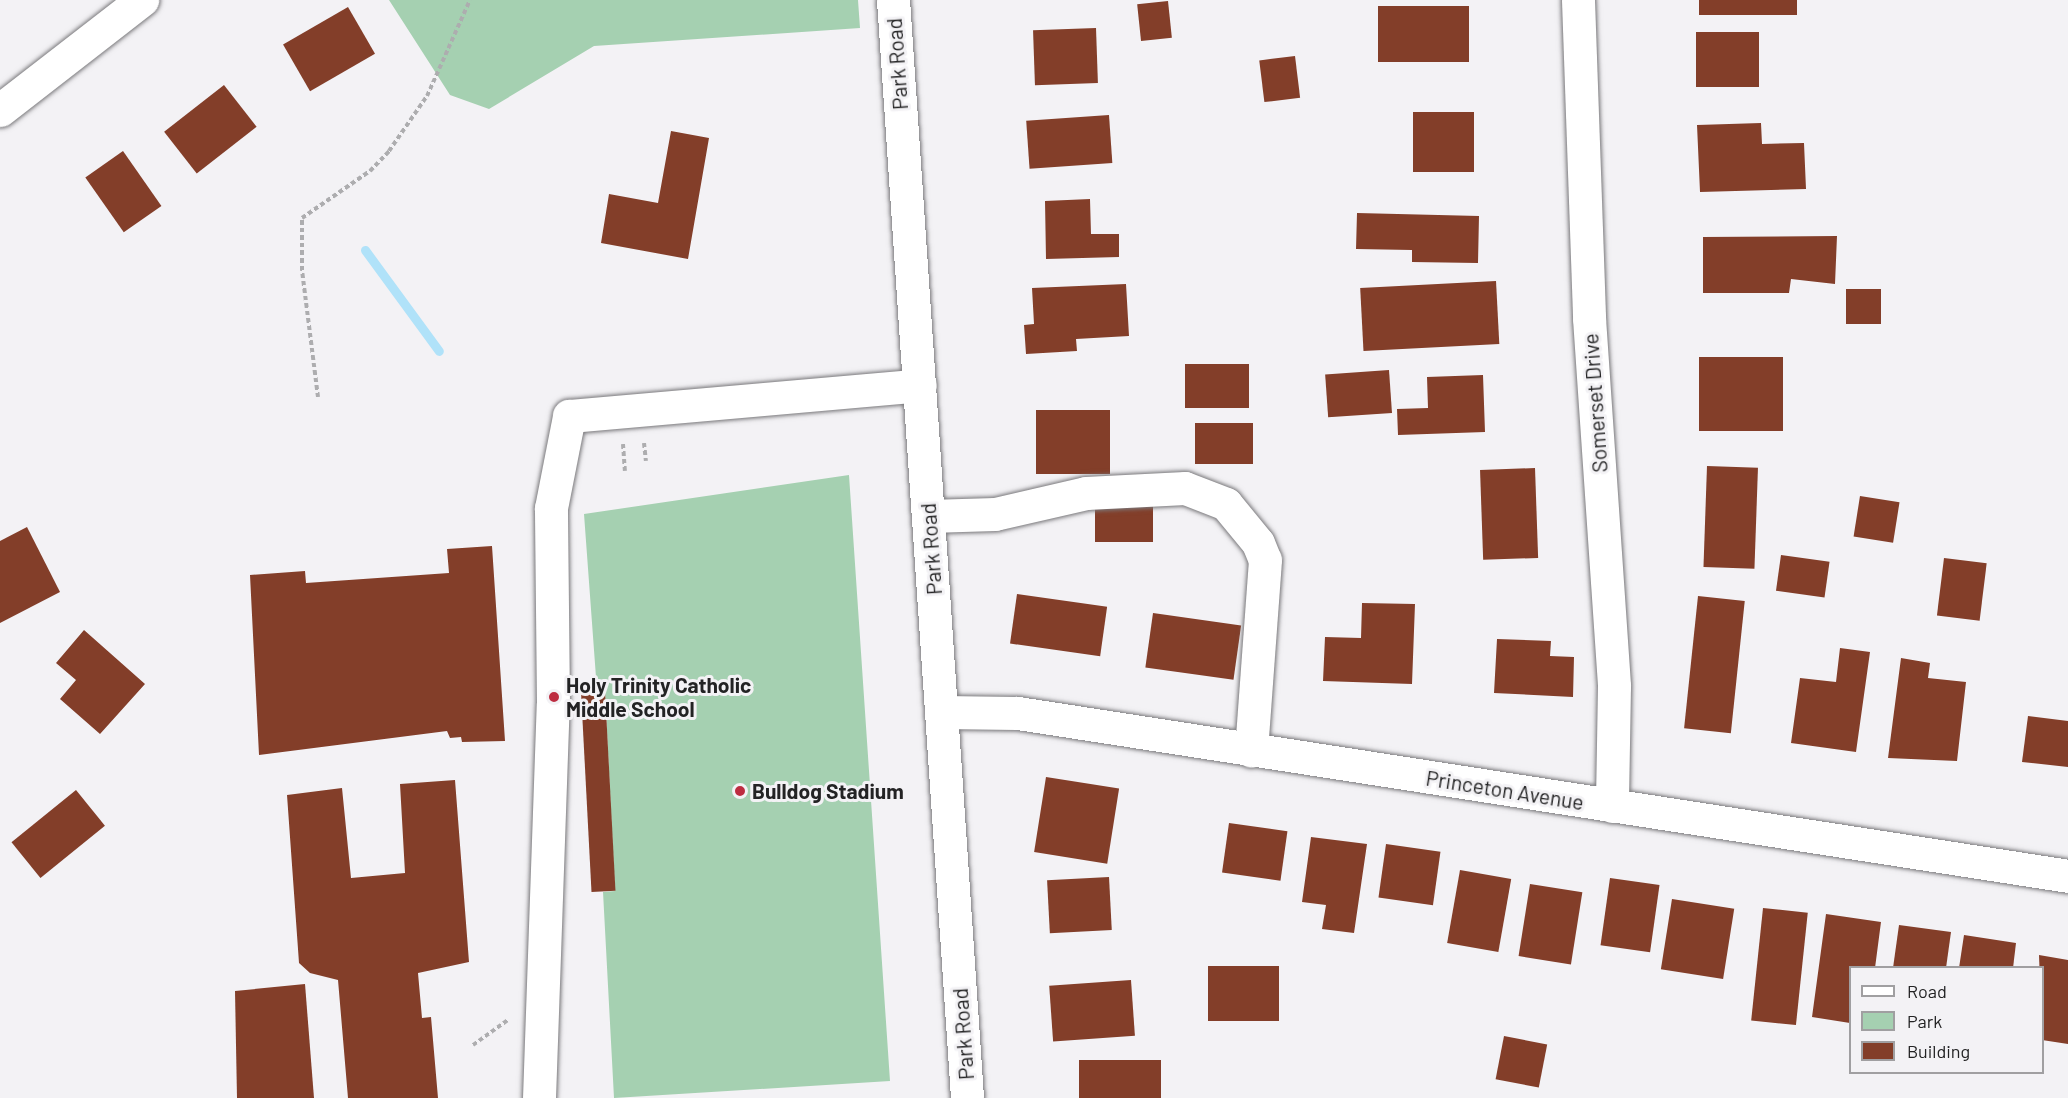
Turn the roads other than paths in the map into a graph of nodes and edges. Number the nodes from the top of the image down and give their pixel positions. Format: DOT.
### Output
graph roads {
  1 [pos="142,0"];
  2 [pos="893,0"];
  3 [pos="1578,0"];
  4 [pos="0,110"];
  5 [pos="920,385"];
  6 [pos="928,516"];
  7 [pos="941,712"];
  8 [pos="1251,750"];
  9 [pos="1612,806"];
  10 [pos="2068,876"];
  11 [pos="539,1098"];
  12 [pos="967,1098"];
  1 -- 4 [label="street"];
  2 -- 5 [label="street, Park Road"];
  3 -- 9 [label="street, Somerset Drive"];
  5 -- 6 [label="street, Park Road"];
  5 -- 11 [label="street"];
  6 -- 7 [label="street, Park Road"];
  6 -- 8 [label="street"];
  7 -- 8 [label="street, Princeton Avenue"];
  7 -- 12 [label="street, Park Road"];
  8 -- 9 [label="street, Princeton Avenue"];
  9 -- 10 [label="street, Princeton Avenue"];
}
